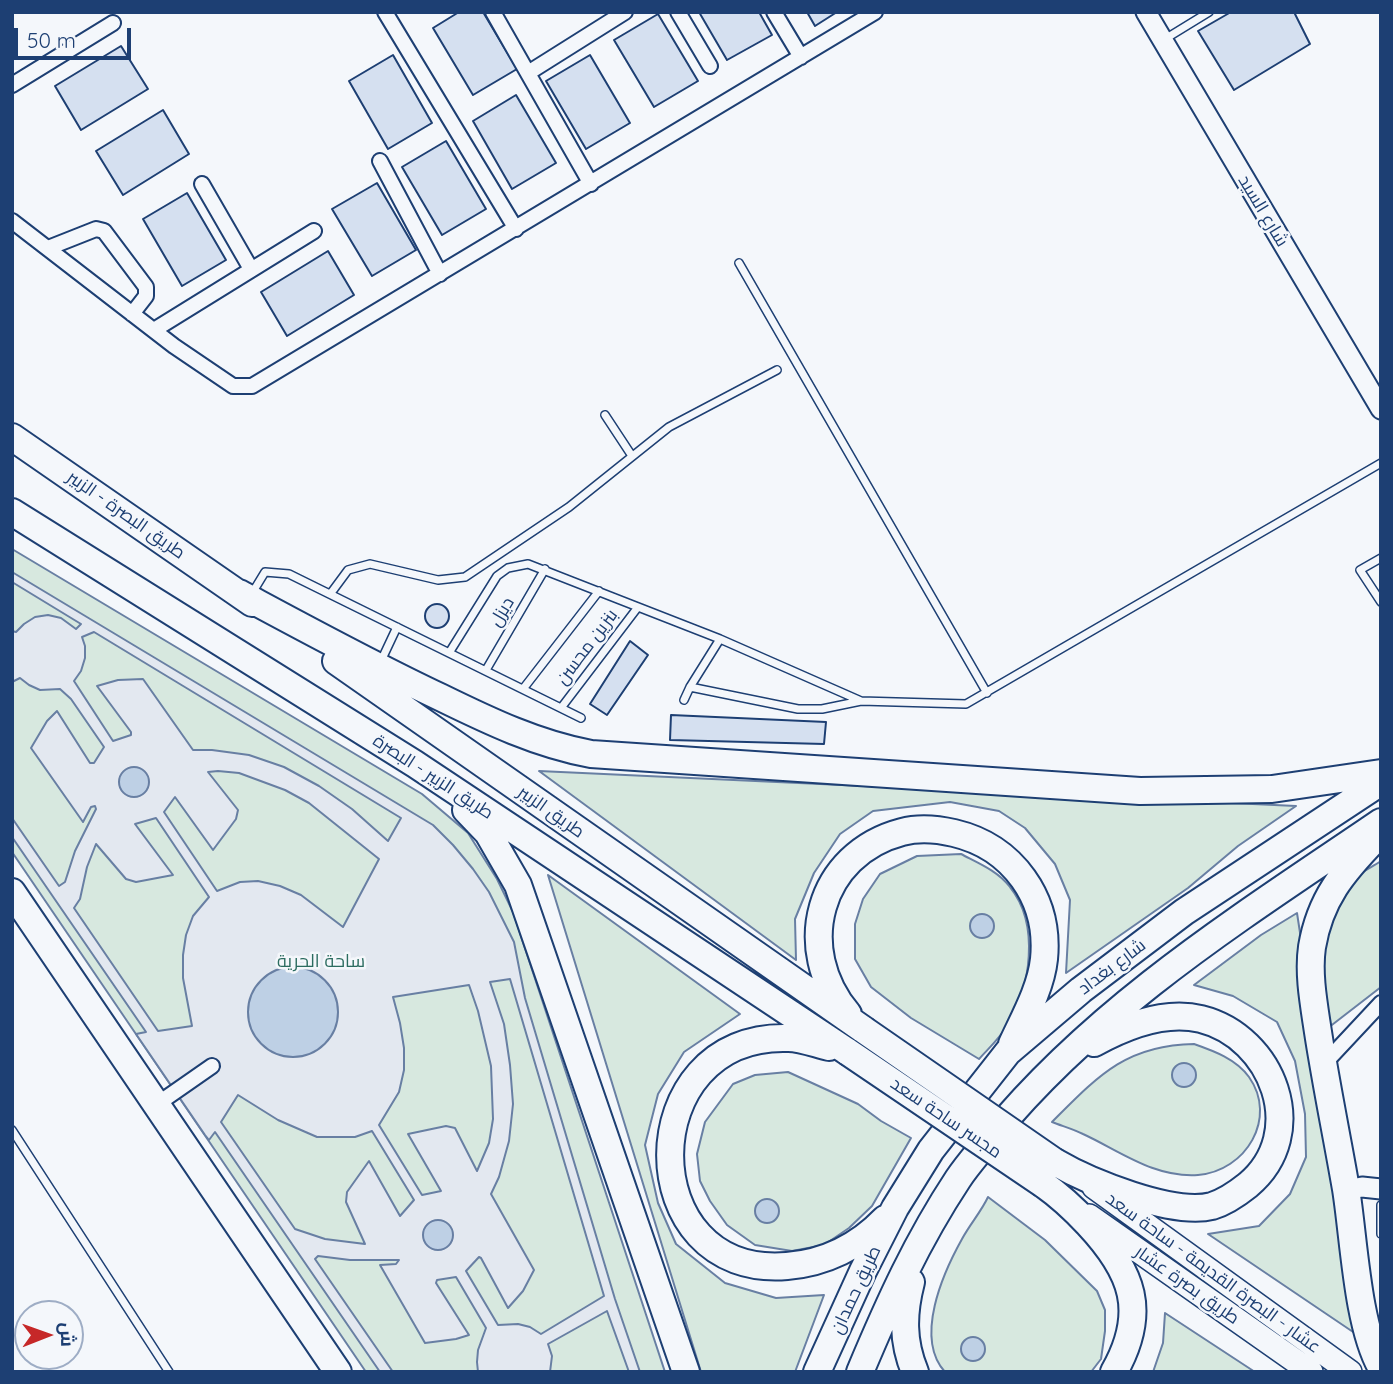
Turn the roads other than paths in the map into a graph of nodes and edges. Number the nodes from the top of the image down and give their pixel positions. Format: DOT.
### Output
graph roads {
  1 [pos="385,12"];
  2 [pos="493,12"];
  3 [pos="625,12"];
  4 [pos="678,12"];
  5 [pos="774,12"];
  6 [pos="875,12"];
  7 [pos="1146,12"];
  8 [pos="1209,12"];
  9 [pos="113,23"];
  10 [pos="1161,41"];
  11 [pos="801,57"];
  12 [pos="710,66"];
  13 [pos="528,73"];
  14 [pos="12,85"];
  15 [pos="380,161"];
  16 [pos="202,184"];
  17 [pos="590,184"];
  18 [pos="12,221"];
  19 [pos="516,229"];
  20 [pos="314,231"];
  21 [pos="48,248"];
  22 [pos="738,263"];
  23 [pos="251,270"];
  24 [pos="440,274"];
  25 [pos="132,314"];
  26 [pos="153,330"];
  27 [pos="777,370"];
  28 [pos="1381,409"];
  29 [pos="605,415"];
  30 [pos="12,437"];
  31 [pos="632,456"];
  32 [pos="1381,463"];
  33 [pos="12,512"];
  34 [pos="1381,558"];
  35 [pos="545,569"];
  36 [pos="599,591"];
  37 [pos="331,593"];
  38 [pos="244,596"];
  39 [pos="1380,598"];
  40 [pos="638,607"];
  41 [pos="397,627"];
  42 [pos="720,639"];
  43 [pos="449,653"];
  44 [pos="378,667"];
  45 [pos="486,670"];
  46 [pos="690,687"];
  47 [pos="523,689"];
  48 [pos="987,693"];
  49 [pos="684,700"];
  50 [pos="861,701"];
  51 [pos="561,708"];
  52 [pos="581,718"];
  53 [pos="415,764"];
  54 [pos="1381,773"];
  55 [pos="1381,782"];
  56 [pos="1381,822"];
  57 [pos="1381,833"];
  58 [pos="12,892"];
  59 [pos="1381,1003"];
  60 [pos="864,1030"];
  61 [pos="848,1052"];
  62 [pos="1008,1052"];
  63 [pos="1062,1060"];
  64 [pos="1323,1065"];
  65 [pos="212,1066"];
  66 [pos="156,1105"];
  67 [pos="12,1130"];
  68 [pos="1059,1180"];
  69 [pos="1346,1189"];
  70 [pos="1381,1189"];
  71 [pos="1381,1205"];
  72 [pos="895,1208"];
  73 [pos="929,1227"];
  74 [pos="1381,1234"];
  75 [pos="1381,1367"];
  76 [pos="169,1372"];
  77 [pos="338,1372"];
  78 [pos="686,1372"];
  79 [pos="817,1372"];
  80 [pos="860,1372"];
  81 [pos="915,1372"];
  82 [pos="1114,1372"];
  83 [pos="1311,1372"];
  84 [pos="1350,1372"];
  1 -- 19 [label="street"];
  2 -- 13 [label="street"];
  3 -- 13 [label="street"];
  4 -- 12 [label="street"];
  5 -- 11 [label="street"];
  6 -- 11 [label="street"];
  7 -- 10 [label="street, شارع السيد"];
  8 -- 10 [label="lane"];
  9 -- 14 [label="street"];
  10 -- 28 [label="street, شارع السيد"];
  11 -- 17 [label="street"];
  13 -- 17 [label="street"];
  15 -- 24 [label="street"];
  16 -- 23 [label="street"];
  17 -- 19 [label="street"];
  18 -- 21 [label="street"];
  19 -- 24 [label="street"];
  20 -- 23 [label="street"];
  21 -- 25 [label="street"];
  21 -- 25 [label="street"];
  22 -- 48 [label="lane"];
  23 -- 26 [label="street"];
  24 -- 26 [label="street"];
  25 -- 26 [label="street"];
  27 -- 31 [label="lane"];
  29 -- 31 [label="lane"];
  30 -- 38 [label="highway, طريق البصرة - الزبير"];
  31 -- 37 [label="lane"];
  32 -- 48 [label="lane"];
  33 -- 53 [label="highway, طريق الزبير - البصرة"];
  34 -- 39 [label="lane"];
  35 -- 36 [label="lane"];
  35 -- 43 [label="lane"];
  35 -- 45 [label="lane, ديزل"];
  36 -- 40 [label="lane"];
  36 -- 47 [label="lane"];
  37 -- 38 [label="lane"];
  37 -- 41 [label="lane"];
  38 -- 44 [label="highway"];
  38 -- 60 [label="highway, طريق الزبير"];
  40 -- 42 [label="lane"];
  40 -- 51 [label="lane, بنزين محسن"];
  41 -- 43 [label="lane"];
  41 -- 44 [label="lane"];
  42 -- 46 [label="lane"];
  42 -- 50 [label="lane"];
  43 -- 45 [label="lane"];
  44 -- 54 [label="highway"];
  45 -- 47 [label="lane"];
  46 -- 49 [label="lane"];
  46 -- 50 [label="lane"];
  47 -- 51 [label="lane"];
  48 -- 50 [label="lane"];
  51 -- 52 [label="lane"];
  53 -- 61 [label="highway, طريق الزبير - البصرة"];
  53 -- 78 [label="highway"];
  55 -- 62 [label="highway, شارع بغداد"];
  56 -- 63 [label="highway, شارع بغداد"];
  57 -- 64 [label="highway"];
  58 -- 66 [label="highway"];
  59 -- 64 [label="street"];
  60 -- 62 [label="highway"];
  60 -- 68 [label="highway, مجسر ساحة سعد, bridge"];
  61 -- 68 [label="highway, مجسر ساحة سعد, bridge"];
  61 -- 72 [label="highway"];
  62 -- 72 [label="highway, شارع بغداد"];
  63 -- 68 [label="highway"];
  63 -- 73 [label="highway, شارع بغداد"];
  64 -- 69 [label="highway"];
  65 -- 66 [label="street"];
  66 -- 77 [label="highway"];
  67 -- 76 [label="lane"];
  68 -- 82 [label="highway"];
  68 -- 83 [label="main road, طريق بصرة عشار"];
  68 -- 84 [label="main road, عشار - البصرة القديمة - ساحة سعد"];
  69 -- 70 [label="street"];
  69 -- 75 [label="highway"];
  71 -- 74 [label="lane"];
  72 -- 79 [label="highway, طريق حمدان"];
  73 -- 80 [label="highway, طريق حمدان"];
  73 -- 81 [label="highway"];
}
